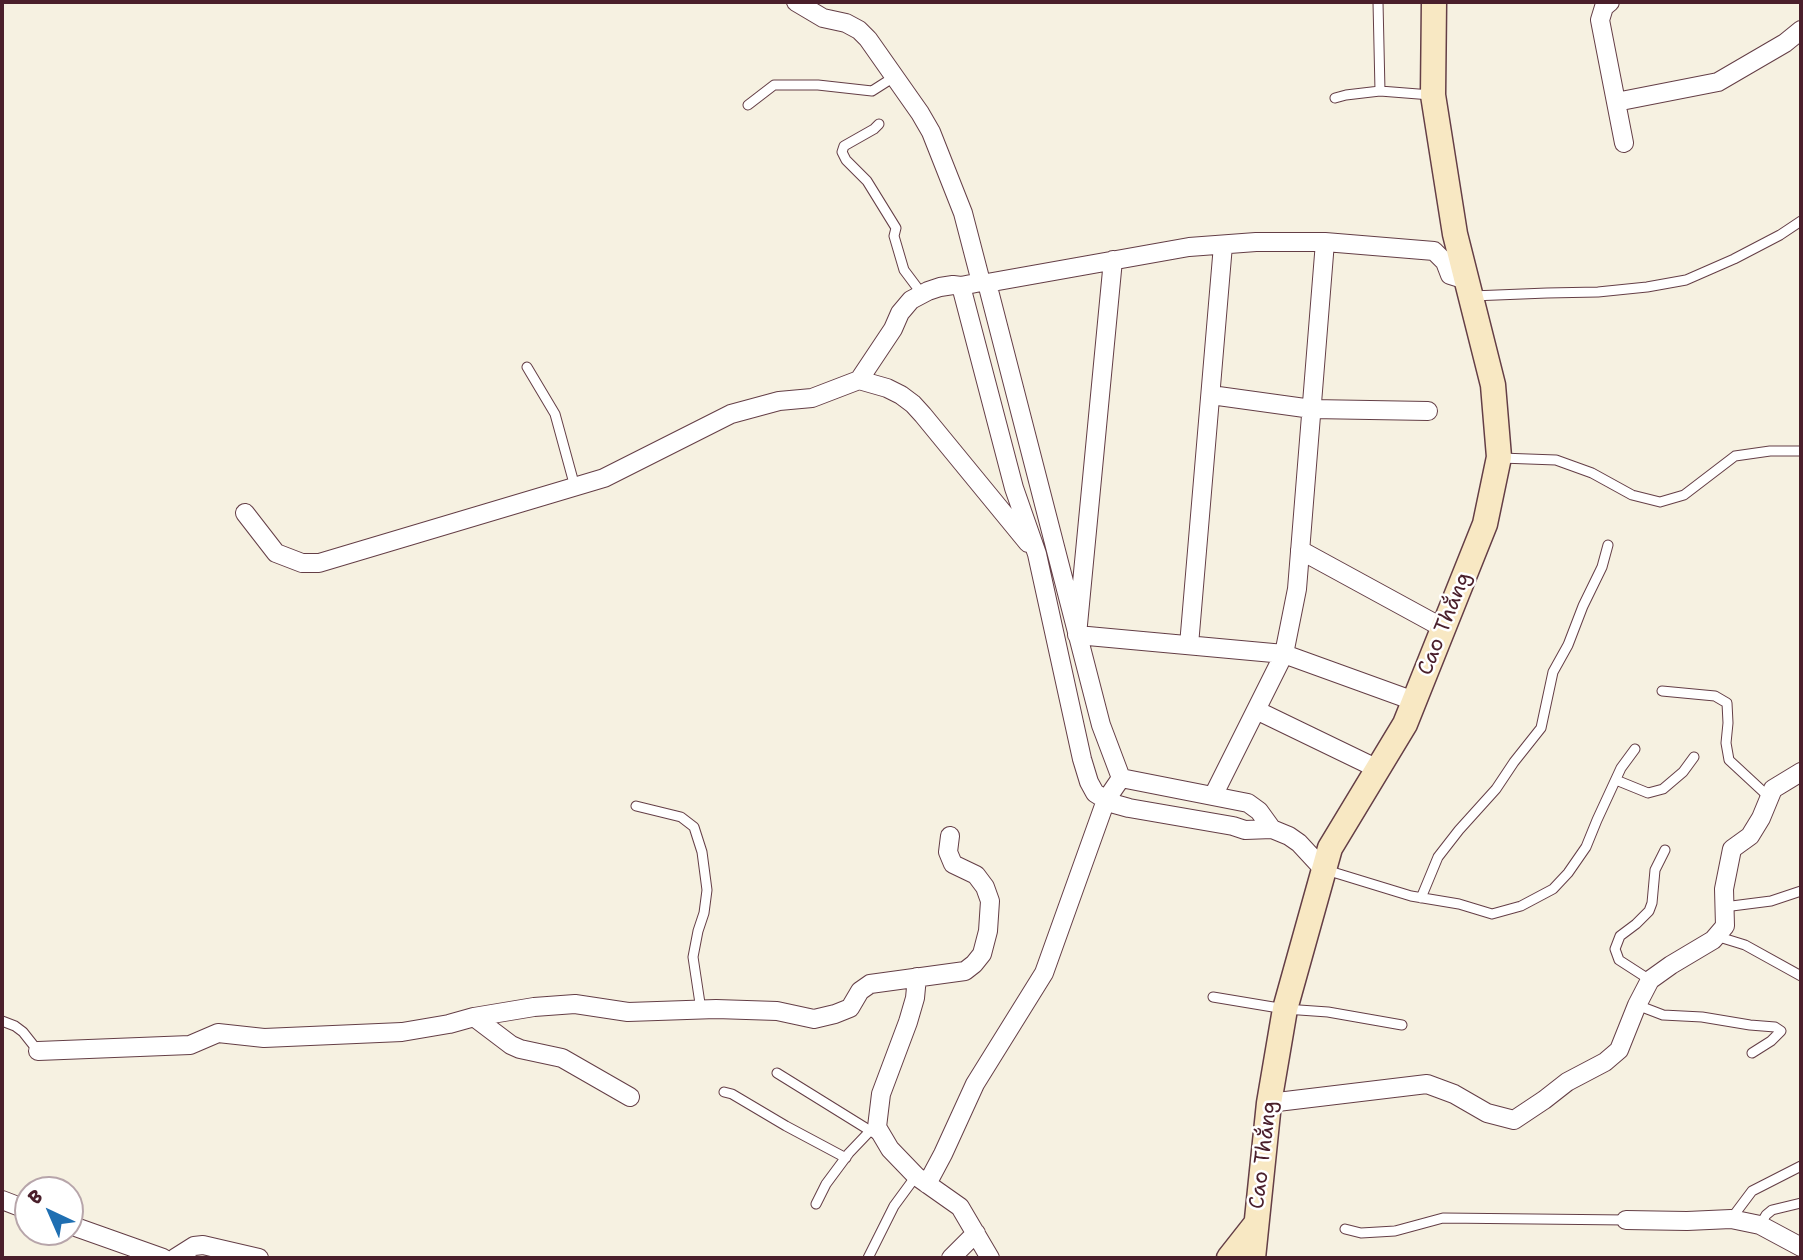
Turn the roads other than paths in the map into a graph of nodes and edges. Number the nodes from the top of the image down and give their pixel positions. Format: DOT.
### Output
graph roads {
  1 [pos="796,2"];
  2 [pos="1378,2"];
  3 [pos="1434,2"];
  4 [pos="1610,2"];
  5 [pos="1801,30"];
  6 [pos="894,77"];
  7 [pos="1380,91"];
  8 [pos="1433,95"];
  9 [pos="1335,98"];
  10 [pos="1616,102"];
  11 [pos="748,105"];
  12 [pos="879,124"];
  13 [pos="1624,143"];
  14 [pos="1801,221"];
  15 [pos="1325,242"];
  16 [pos="1223,245"];
  17 [pos="1113,260"];
  18 [pos="984,283"];
  19 [pos="961,286"];
  20 [pos="1468,288"];
  21 [pos="922,294"];
  22 [pos="527,367"];
  23 [pos="859,380"];
  24 [pos="1210,395"];
  25 [pos="1312,409"];
  26 [pos="1428,411"];
  27 [pos="1801,451"];
  28 [pos="1499,457"];
  29 [pos="575,486"];
  30 [pos="245,513"];
  31 [pos="1608,545"];
  32 [pos="1300,550"];
  33 [pos="1037,554"];
  34 [pos="1443,628"];
  35 [pos="1077,635"];
  36 [pos="1189,645"];
  37 [pos="1284,654"];
  38 [pos="1662,691"];
  39 [pos="1414,701"];
  40 [pos="1256,710"];
  41 [pos="1635,750"];
  42 [pos="1694,757"];
  43 [pos="1378,769"];
  44 [pos="1801,772"];
  45 [pos="1121,778"];
  46 [pos="1616,780"];
  47 [pos="1213,796"];
  48 [pos="1770,798"];
  49 [pos="1106,800"];
  50 [pos="636,806"];
  51 [pos="1272,828"];
  52 [pos="950,836"];
  53 [pos="1665,850"];
  54 [pos="1324,870"];
  55 [pos="1801,891"];
  56 [pos="1421,898"];
  57 [pos="1724,907"];
  58 [pos="1716,936"];
  59 [pos="1801,976"];
  60 [pos="917,977"];
  61 [pos="1650,980"];
  62 [pos="1213,997"];
  63 [pos="1637,1004"];
  64 [pos="1285,1009"];
  65 [pos="701,1010"];
  66 [pos="474,1017"];
  67 [pos="2,1021"];
  68 [pos="1402,1025"];
  69 [pos="38,1051"];
  70 [pos="1752,1054"];
  71 [pos="777,1073"];
  72 [pos="724,1092"];
  73 [pos="630,1097"];
  74 [pos="1269,1103"];
  75 [pos="877,1135"];
  76 [pos="846,1158"];
  77 [pos="1801,1166"];
  78 [pos="921,1180"];
  79 [pos="1801,1203"];
  80 [pos="816,1204"];
  81 [pos="1731,1219"];
  82 [pos="1626,1220"];
  83 [pos="1255,1225"];
  84 [pos="1760,1225"];
  85 [pos="1345,1229"];
  86 [pos="84,1230"];
  87 [pos="976,1233"];
  88 [pos="1801,1247"];
  89 [pos="163,1258"];
  90 [pos="175,1258"];
  91 [pos="259,1258"];
  92 [pos="868,1258"];
  93 [pos="951,1258"];
  94 [pos="990,1258"];
  95 [pos="1229,1258"];
  96 [pos="1252,1258"];
  1 -- 6 [label="street"];
  2 -- 7 [label="lane"];
  3 -- 8 [label="main road, Cao Thắng"];
  4 -- 10 [label="street"];
  5 -- 10 [label="street"];
  6 -- 11 [label="lane"];
  6 -- 18 [label="street"];
  7 -- 8 [label="lane"];
  7 -- 9 [label="lane"];
  8 -- 20 [label="main road, Cao Thắng"];
  10 -- 13 [label="street"];
  12 -- 21 [label="lane"];
  14 -- 20 [label="lane"];
  15 -- 16 [label="street"];
  15 -- 20 [label="street"];
  15 -- 25 [label="street"];
  16 -- 17 [label="street"];
  16 -- 24 [label="street"];
  17 -- 18 [label="street"];
  17 -- 35 [label="street"];
  18 -- 19 [label="street"];
  18 -- 35 [label="street"];
  19 -- 21 [label="street"];
  19 -- 33 [label="street"];
  20 -- 28 [label="main road, Cao Thắng"];
  21 -- 23 [label="street"];
  22 -- 29 [label="lane"];
  23 -- 29 [label="street"];
  23 -- 33 [label="street"];
  24 -- 25 [label="street"];
  24 -- 36 [label="street"];
  25 -- 26 [label="street"];
  25 -- 32 [label="street"];
  27 -- 28 [label="lane"];
  28 -- 34 [label="main road, Cao Thắng"];
  29 -- 30 [label="street"];
  31 -- 56 [label="lane"];
  32 -- 34 [label="street"];
  32 -- 37 [label="street"];
  33 -- 49 [label="street"];
  34 -- 39 [label="main road, Cao Thắng"];
  35 -- 36 [label="street"];
  35 -- 45 [label="street"];
  36 -- 37 [label="street"];
  37 -- 39 [label="street"];
  37 -- 40 [label="street"];
  38 -- 48 [label="lane"];
  39 -- 43 [label="main road, Cao Thắng"];
  40 -- 43 [label="street"];
  40 -- 47 [label="street"];
  41 -- 46 [label="lane"];
  42 -- 46 [label="lane"];
  43 -- 54 [label="main road, Cao Thắng"];
  44 -- 48 [label="street"];
  45 -- 47 [label="street"];
  45 -- 49 [label="street"];
  46 -- 56 [label="lane"];
  47 -- 51 [label="street"];
  48 -- 57 [label="street"];
  49 -- 51 [label="street"];
  49 -- 78 [label="street"];
  50 -- 65 [label="lane"];
  51 -- 54 [label="street"];
  52 -- 60 [label="street"];
  53 -- 61 [label="lane"];
  54 -- 56 [label="lane"];
  54 -- 64 [label="main road, Cao Thắng"];
  55 -- 57 [label="lane"];
  57 -- 58 [label="street"];
  58 -- 59 [label="lane"];
  58 -- 61 [label="street"];
  60 -- 65 [label="street"];
  60 -- 75 [label="street"];
  61 -- 63 [label="street"];
  62 -- 64 [label="lane"];
  63 -- 70 [label="lane"];
  63 -- 74 [label="street"];
  64 -- 68 [label="lane"];
  64 -- 74 [label="main road, Cao Thắng"];
  65 -- 66 [label="street"];
  66 -- 69 [label="street"];
  66 -- 73 [label="street"];
  67 -- 69 [label="lane"];
  71 -- 75 [label="lane"];
  72 -- 76 [label="lane"];
  74 -- 83 [label="main road, Cao Thắng"];
  75 -- 76 [label="lane"];
  75 -- 78 [label="street"];
  76 -- 80 [label="lane"];
  77 -- 81 [label="lane"];
  78 -- 87 [label="street"];
  78 -- 92 [label="lane"];
  79 -- 84 [label="lane"];
  81 -- 82 [label="street"];
  81 -- 84 [label="street"];
  82 -- 85 [label="lane"];
  83 -- 95 [label="main road, Cao Thắng"];
  83 -- 96 [label="main road, Cao Thắng"];
  84 -- 88 [label="street"];
  86 -- 89 [label="street"];
  87 -- 93 [label="street"];
  87 -- 94 [label="street"];
  90 -- 91 [label="street"];
}
